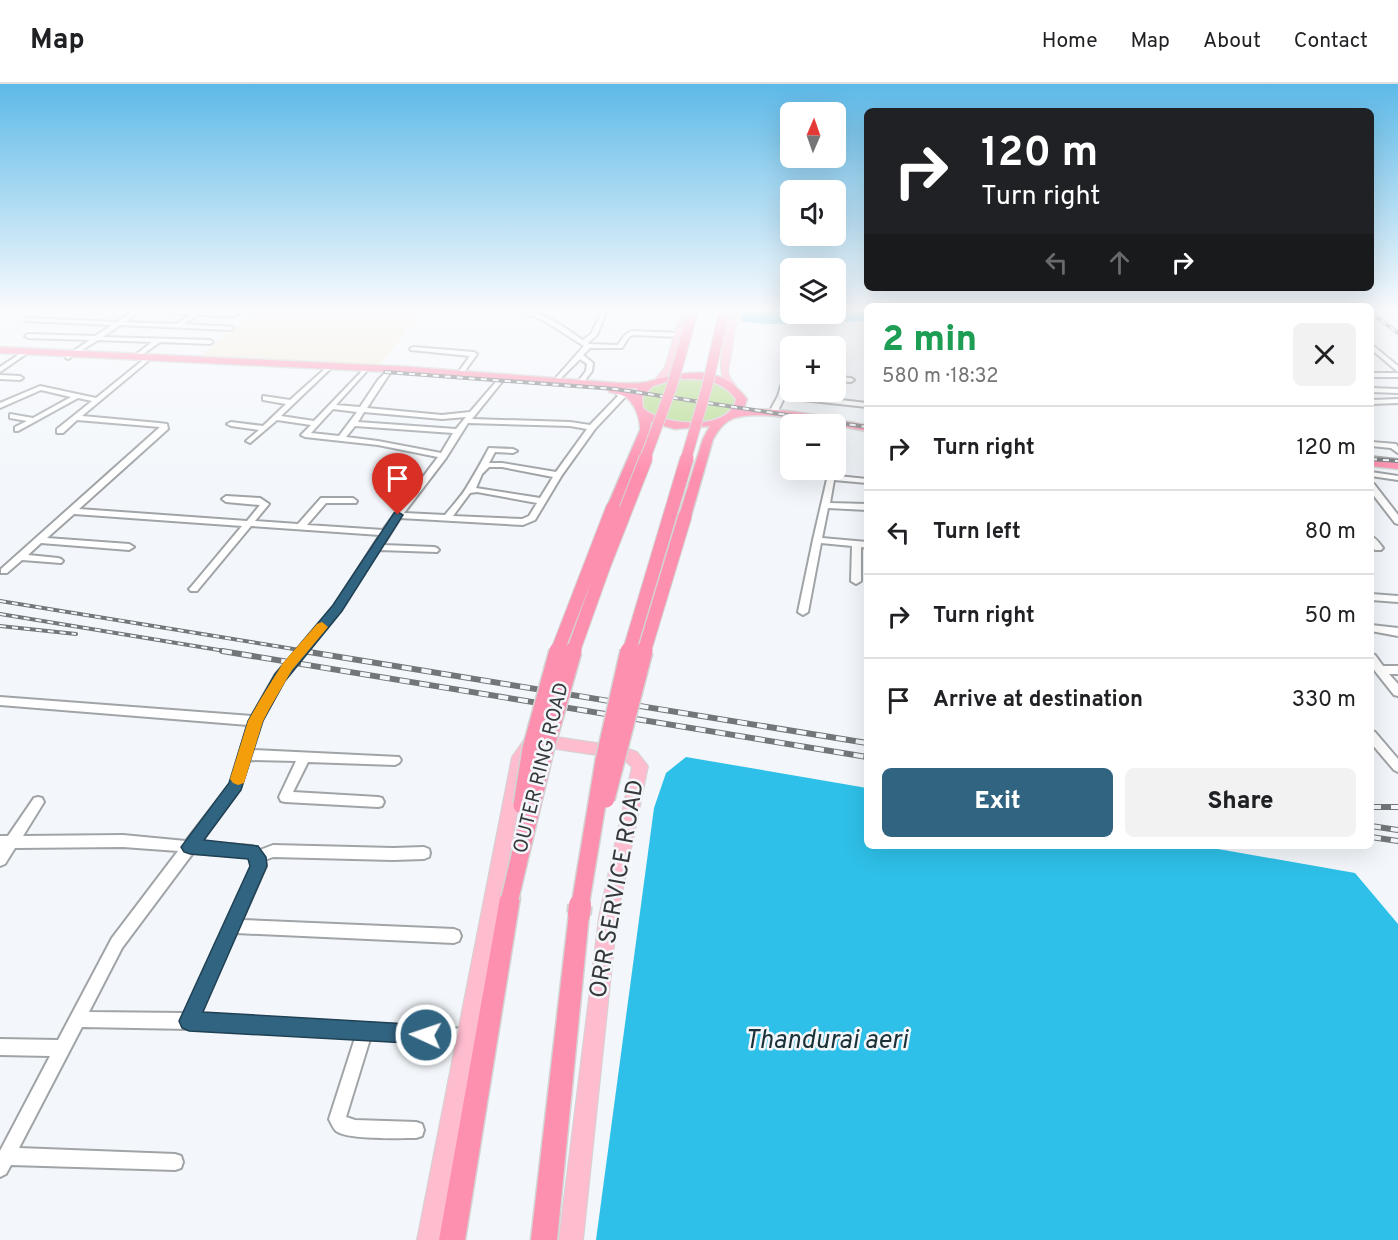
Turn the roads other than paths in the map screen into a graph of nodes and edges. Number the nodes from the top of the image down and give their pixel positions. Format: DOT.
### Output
graph roads {
  1 [pos="134,366"];
  2 [pos="270,366"];
  3 [pos="289,366"];
  4 [pos="466,366"];
  5 [pos="569,366"];
  6 [pos="590,366"];
  7 [pos="666,366"];
  8 [pos="678,366"];
  9 [pos="713,366"];
  10 [pos="725,366"];
  11 [pos="327,369"];
  12 [pos="363,372"];
  13 [pos="387,373"];
  14 [pos="460,374"];
  15 [pos="1374,375"];
  16 [pos="1398,375"];
  17 [pos="0,377"];
  18 [pos="20,378"];
  19 [pos="501,379"];
  20 [pos="846,380"];
  21 [pos="851,380"];
  22 [pos="556,381"];
  23 [pos="580,383"];
  24 [pos="653,383"];
  25 [pos="618,390"];
  26 [pos="736,390"];
  27 [pos="1374,390"];
  28 [pos="1398,391"];
  29 [pos="77,396"];
  30 [pos="266,398"];
  31 [pos="98,400"];
  32 [pos="780,400"];
  33 [pos="1398,401"];
  34 [pos="839,402"];
  35 [pos="1374,402"];
  36 [pos="293,403"];
  37 [pos="864,405"];
  38 [pos="0,406"];
  39 [pos="638,406"];
  40 [pos="331,407"];
  41 [pos="775,409"];
  42 [pos="361,412"];
  43 [pos="13,416"];
  44 [pos="470,417"];
  45 [pos="75,418"];
  46 [pos="277,418"];
  47 [pos="726,419"];
  48 [pos="34,420"];
  49 [pos="316,423"];
  50 [pos="864,423"];
  51 [pos="231,424"];
  52 [pos="355,424"];
  53 [pos="265,428"];
  54 [pos="592,428"];
  55 [pos="864,428"];
  56 [pos="18,429"];
  57 [pos="60,431"];
  58 [pos="458,431"];
  59 [pos="341,440"];
  60 [pos="250,441"];
  61 [pos="1374,444"];
  62 [pos="513,451"];
  63 [pos="1398,451"];
  64 [pos="443,456"];
  65 [pos="1374,460"];
  66 [pos="1398,464"];
  67 [pos="483,467"];
  68 [pos="1374,469"];
  69 [pos="1398,472"];
  70 [pos="1374,474"];
  71 [pos="558,475"];
  72 [pos="1398,478"];
  73 [pos="864,481"];
  74 [pos="1374,490"];
  75 [pos="470,491"];
  76 [pos="226,499"];
  77 [pos="352,501"];
  78 [pos="543,501"];
  79 [pos="1384,503"];
  80 [pos="825,504"];
  81 [pos="1398,505"];
  82 [pos="864,507"];
  83 [pos="73,511"];
  84 [pos="398,515"];
  85 [pos="447,518"];
  86 [pos="1398,521"];
  87 [pos="250,523"];
  88 [pos="300,527"];
  89 [pos="386,533"];
  90 [pos="40,540"];
  91 [pos="817,540"];
  92 [pos="862,544"];
  93 [pos="1374,544"];
  94 [pos="129,546"];
  95 [pos="377,547"];
  96 [pos="1377,548"];
  97 [pos="434,550"];
  98 [pos="20,557"];
  99 [pos="58,561"];
  100 [pos="4,571"];
  101 [pos="856,581"];
  102 [pos="194,589"];
  103 [pos="1374,597"];
  104 [pos="1398,599"];
  105 [pos="803,612"];
  106 [pos="1374,628"];
  107 [pos="1398,632"];
  108 [pos="1374,662"];
  109 [pos="1380,670"];
  110 [pos="1398,670"];
  111 [pos="1398,692"];
  112 [pos="0,701"];
  113 [pos="255,721"];
  114 [pos="1374,739"];
  115 [pos="247,755"];
  116 [pos="304,757"];
  117 [pos="395,760"];
  118 [pos="1398,767"];
  119 [pos="38,802"];
  120 [pos="378,802"];
  121 [pos="6,842"];
  122 [pos="190,847"];
  123 [pos="424,853"];
  124 [pos="258,857"];
  125 [pos="0,860"];
  126 [pos="518,865"];
  127 [pos="581,900"];
  128 [pos="232,926"];
  129 [pos="454,936"];
  130 [pos="78,1019"];
  131 [pos="189,1021"];
  132 [pos="364,1031"];
  133 [pos="467,1037"];
  134 [pos="0,1047"];
  135 [pos="62,1048"];
  136 [pos="416,1130"];
  137 [pos="175,1162"];
  138 [pos="2,1163"];
  139 [pos="429,1240"];
  140 [pos="452,1240"];
  141 [pos="544,1240"];
  142 [pos="572,1240"];
  1 -- 31 [label="street"];
  2 -- 11 [label="highway"];
  3 -- 14 [label="highway"];
  4 -- 14 [label="street"];
  5 -- 22 [label="street"];
  6 -- 23 [label="street"];
  7 -- 24 [label="main road"];
  8 -- 126 [label="highway, OUTER RING ROAD, bridge"];
  9 -- 127 [label="highway, bridge"];
  10 -- 26 [label="main road"];
  11 -- 12 [label="highway"];
  11 -- 36 [label="street"];
  12 -- 13 [label="highway"];
  12 -- 40 [label="street"];
  13 -- 19 [label="highway"];
  13 -- 42 [label="street"];
  14 -- 19 [label="highway"];
  15 -- 16 [label="street"];
  17 -- 18 [label="street"];
  19 -- 22 [label="highway"];
  19 -- 25 [label="highway"];
  19 -- 44 [label="street"];
  20 -- 21 [label="street"];
  22 -- 23 [label="highway"];
  23 -- 24 [label="highway"];
  24 -- 26 [label="highway"];
  24 -- 39 [label="highway"];
  25 -- 39 [label="highway"];
  25 -- 54 [label="street"];
  26 -- 41 [label="highway"];
  26 -- 47 [label="highway"];
  27 -- 28 [label="street"];
  29 -- 31 [label="street"];
  29 -- 38 [label="street"];
  29 -- 48 [label="street"];
  30 -- 36 [label="street"];
  31 -- 45 [label="street"];
  32 -- 41 [label="street"];
  33 -- 35 [label="street"];
  34 -- 37 [label="street"];
  36 -- 46 [label="street"];
  39 -- 47 [label="highway"];
  39 -- 126 [label="highway, bridge"];
  40 -- 42 [label="street"];
  40 -- 49 [label="street"];
  41 -- 50 [label="highway"];
  42 -- 44 [label="street"];
  42 -- 52 [label="street"];
  43 -- 48 [label="street"];
  44 -- 54 [label="street"];
  44 -- 58 [label="street"];
  45 -- 57 [label="street"];
  45 -- 83 [label="street"];
  46 -- 49 [label="street"];
  46 -- 53 [label="street"];
  47 -- 55 [label="highway"];
  47 -- 127 [label="highway, bridge"];
  48 -- 56 [label="street"];
  49 -- 59 [label="street"];
  51 -- 53 [label="street"];
  52 -- 58 [label="street"];
  52 -- 59 [label="street"];
  53 -- 60 [label="street"];
  54 -- 71 [label="street"];
  58 -- 64 [label="street"];
  59 -- 64 [label="street"];
  61 -- 63 [label="street"];
  62 -- 67 [label="street"];
  64 -- 84 [label="street"];
  65 -- 66 [label="highway"];
  67 -- 71 [label="street"];
  67 -- 75 [label="street"];
  68 -- 69 [label="highway"];
  70 -- 72 [label="street"];
  71 -- 78 [label="street"];
  73 -- 80 [label="street"];
  74 -- 79 [label="street"];
  75 -- 78 [label="street"];
  75 -- 85 [label="street"];
  76 -- 87 [label="street"];
  77 -- 88 [label="street"];
  78 -- 85 [label="street"];
  79 -- 81 [label="street"];
  79 -- 86 [label="street"];
  80 -- 82 [label="street"];
  80 -- 91 [label="street"];
  83 -- 87 [label="street"];
  83 -- 90 [label="street"];
  84 -- 85 [label="street"];
  84 -- 89 [label="street"];
  87 -- 88 [label="street"];
  87 -- 102 [label="street"];
  88 -- 89 [label="street"];
  89 -- 95 [label="street"];
  90 -- 94 [label="street"];
  90 -- 98 [label="street"];
  91 -- 92 [label="street"];
  91 -- 105 [label="street"];
  92 -- 101 [label="street"];
  93 -- 96 [label="street"];
  95 -- 97 [label="street"];
  95 -- 113 [label="street"];
  98 -- 99 [label="street"];
  98 -- 100 [label="street"];
  103 -- 104 [label="street"];
  106 -- 107 [label="street"];
  108 -- 109 [label="street"];
  109 -- 110 [label="street"];
  109 -- 111 [label="street"];
  112 -- 113 [label="street"];
  113 -- 115 [label="street"];
  114 -- 118 [label="street"];
  115 -- 116 [label="street"];
  115 -- 122 [label="street"];
  116 -- 117 [label="street"];
  116 -- 120 [label="street"];
  119 -- 121 [label="street"];
  121 -- 122 [label="street"];
  121 -- 125 [label="street"];
  122 -- 124 [label="street"];
  122 -- 130 [label="street"];
  123 -- 124 [label="street"];
  124 -- 128 [label="street"];
  126 -- 140 [label="highway, OUTER RING ROAD, bridge"];
  127 -- 141 [label="highway, bridge"];
  128 -- 129 [label="street"];
  128 -- 131 [label="street"];
  130 -- 131 [label="street"];
  130 -- 135 [label="street"];
  131 -- 132 [label="street"];
  132 -- 133 [label="street"];
  132 -- 136 [label="street"];
  133 -- 139 [label="main road, ORR SERVICE ROAD"];
  133 -- 142 [label="main road, ORR SERVICE ROAD"];
  134 -- 135 [label="street"];
  135 -- 138 [label="street"];
  137 -- 138 [label="street"];
}
